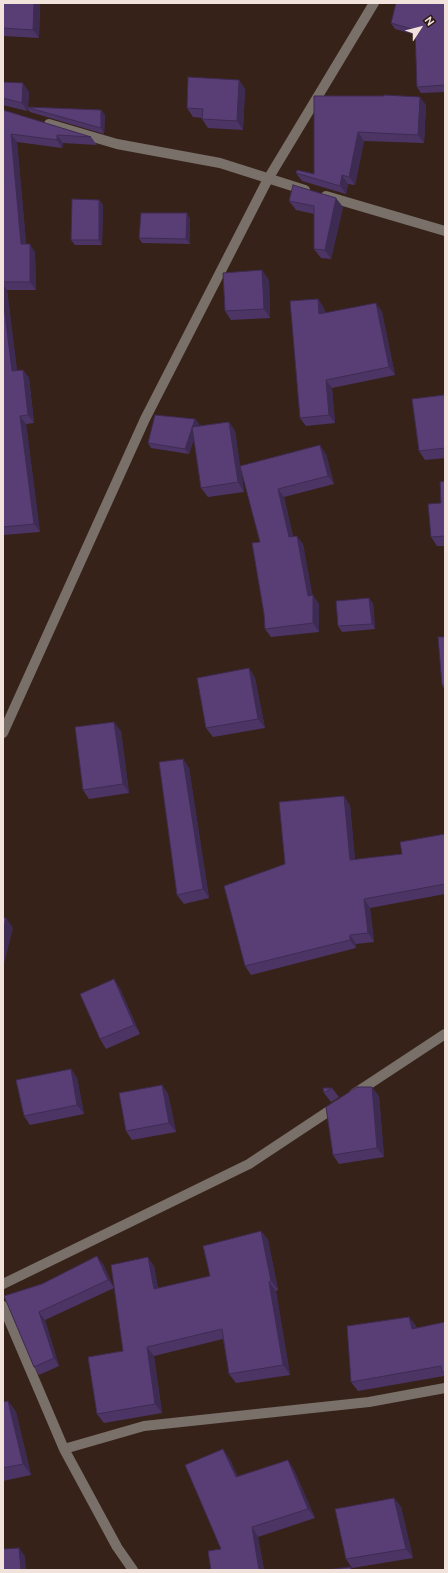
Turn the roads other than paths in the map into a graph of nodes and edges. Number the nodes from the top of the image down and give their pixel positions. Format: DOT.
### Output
graph roads {
  1 [pos="374,3"];
  2 [pos="36,121"];
  3 [pos="268,179"];
  4 [pos="445,231"];
  5 [pos="3,733"];
  6 [pos="445,1034"];
  7 [pos="3,1284"];
  8 [pos="3,1306"];
  9 [pos="445,1388"];
  10 [pos="64,1449"];
  11 [pos="133,1570"];
  1 -- 3 [label="street"];
  2 -- 3 [label="street"];
  3 -- 4 [label="street"];
  3 -- 5 [label="street"];
  6 -- 7 [label="street"];
  8 -- 10 [label="street"];
  9 -- 10 [label="street"];
  10 -- 11 [label="street"];
}
